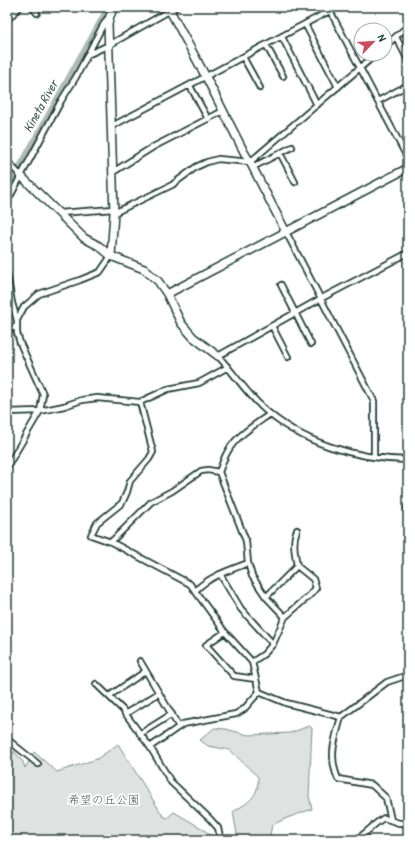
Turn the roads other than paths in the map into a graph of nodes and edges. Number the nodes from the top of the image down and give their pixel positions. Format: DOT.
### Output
graph roads {
  1 [pos="32,7"];
  2 [pos="114,7"];
  3 [pos="337,7"];
  4 [pos="18,8"];
  5 [pos="172,8"];
  6 [pos="329,9"];
  7 [pos="37,13"];
  8 [pos="110,16"];
  9 [pos="7,20"];
  10 [pos="305,24"];
  11 [pos="408,26"];
  12 [pos="282,37"];
  13 [pos="396,37"];
  14 [pos="393,39"];
  15 [pos="109,45"];
  16 [pos="266,45"];
  17 [pos="87,55"];
  18 [pos="243,58"];
  19 [pos="408,60"];
  20 [pos="368,62"];
  21 [pos="361,70"];
  22 [pos="283,76"];
  23 [pos="206,77"];
  24 [pos="408,85"];
  25 [pos="190,86"];
  26 [pos="338,87"];
  27 [pos="260,88"];
  28 [pos="378,101"];
  29 [pos="317,105"];
  30 [pos="223,111"];
  31 [pos="208,119"];
  32 [pos="112,126"];
  33 [pos="292,147"];
  34 [pos="280,153"];
  35 [pos="408,159"];
  36 [pos="7,161"];
  37 [pos="252,165"];
  38 [pos="408,168"];
  39 [pos="113,172"];
  40 [pos="20,175"];
  41 [pos="295,182"];
  42 [pos="7,202"];
  43 [pos="114,211"];
  44 [pos="59,214"];
  45 [pos="286,232"];
  46 [pos="408,253"];
  47 [pos="111,256"];
  48 [pos="7,273"];
  49 [pos="281,285"];
  50 [pos="167,294"];
  51 [pos="320,299"];
  52 [pos="296,313"];
  53 [pos="17,320"];
  54 [pos="272,326"];
  55 [pos="16,327"];
  56 [pos="7,329"];
  57 [pos="311,344"];
  58 [pos="218,356"];
  59 [pos="288,357"];
  60 [pos="228,367"];
  61 [pos="140,402"];
  62 [pos="40,411"];
  63 [pos="7,412"];
  64 [pos="270,414"];
  65 [pos="374,456"];
  66 [pos="408,460"];
  67 [pos="7,467"];
  68 [pos="219,472"];
  69 [pos="297,530"];
  70 [pos="111,542"];
  71 [pos="248,563"];
  72 [pos="297,566"];
  73 [pos="220,574"];
  74 [pos="196,590"];
  75 [pos="266,597"];
  76 [pos="285,617"];
  77 [pos="225,632"];
  78 [pos="273,644"];
  79 [pos="140,661"];
  80 [pos="252,662"];
  81 [pos="146,672"];
  82 [pos="408,675"];
  83 [pos="256,679"];
  84 [pos="96,684"];
  85 [pos="259,692"];
  86 [pos="159,693"];
  87 [pos="109,696"];
  88 [pos="125,714"];
  89 [pos="172,714"];
  90 [pos="341,717"];
  91 [pos="179,726"];
  92 [pos="140,734"];
  93 [pos="7,739"];
  94 [pos="150,747"];
  95 [pos="38,764"];
  96 [pos="391,820"];
  97 [pos="408,823"];
  98 [pos="221,840"];
  99 [pos="353,840"];
  1 -- 7 [label="street"];
  2 -- 8 [label="street"];
  3 -- 6 [label="street"];
  4 -- 9 [label="street"];
  5 -- 15 [label="street"];
  5 -- 23 [label="street"];
  6 -- 10 [label="street"];
  6 -- 21 [label="street"];
  8 -- 15 [label="street"];
  8 -- 17 [label="street"];
  10 -- 12 [label="street"];
  10 -- 26 [label="street"];
  11 -- 13 [label="street"];
  12 -- 16 [label="street"];
  12 -- 29 [label="street"];
  13 -- 14 [label="street"];
  13 -- 19 [label="street"];
  15 -- 17 [label="street"];
  15 -- 32 [label="street"];
  16 -- 18 [label="street"];
  16 -- 22 [label="street"];
  17 -- 40 [label="street"];
  18 -- 23 [label="street"];
  18 -- 27 [label="street"];
  20 -- 21 [label="street"];
  21 -- 26 [label="street"];
  21 -- 28 [label="street"];
  23 -- 25 [label="street"];
  23 -- 30 [label="street"];
  24 -- 28 [label="street"];
  25 -- 31 [label="street"];
  25 -- 32 [label="street"];
  26 -- 29 [label="street"];
  28 -- 35 [label="street"];
  29 -- 37 [label="street"];
  30 -- 31 [label="street"];
  30 -- 37 [label="street"];
  31 -- 39 [label="street"];
  32 -- 39 [label="street"];
  33 -- 34 [label="street"];
  34 -- 37 [label="street"];
  34 -- 41 [label="street"];
  36 -- 40 [label="street"];
  37 -- 43 [label="street"];
  37 -- 45 [label="street"];
  38 -- 45 [label="street"];
  39 -- 43 [label="street"];
  40 -- 42 [label="street"];
  40 -- 44 [label="street"];
  43 -- 44 [label="street"];
  43 -- 47 [label="street"];
  44 -- 47 [label="street"];
  45 -- 50 [label="street"];
  45 -- 51 [label="street"];
  46 -- 51 [label="street"];
  47 -- 50 [label="street"];
  47 -- 53 [label="street"];
  48 -- 53 [label="street"];
  49 -- 52 [label="street"];
  50 -- 58 [label="street"];
  51 -- 52 [label="street"];
  51 -- 65 [label="street"];
  52 -- 54 [label="street"];
  52 -- 57 [label="street"];
  53 -- 55 [label="street"];
  54 -- 58 [label="street"];
  54 -- 59 [label="street"];
  55 -- 56 [label="street"];
  55 -- 62 [label="street"];
  58 -- 60 [label="street"];
  60 -- 61 [label="street"];
  60 -- 64 [label="street"];
  61 -- 62 [label="street"];
  61 -- 70 [label="street"];
  62 -- 63 [label="street"];
  62 -- 67 [label="street"];
  64 -- 65 [label="street"];
  64 -- 68 [label="street"];
  65 -- 66 [label="street"];
  68 -- 70 [label="street"];
  68 -- 71 [label="street"];
  69 -- 72 [label="street"];
  70 -- 74 [label="street"];
  71 -- 73 [label="street"];
  71 -- 75 [label="street"];
  72 -- 75 [label="street"];
  72 -- 76 [label="street"];
  73 -- 74 [label="street"];
  73 -- 78 [label="street"];
  74 -- 77 [label="street"];
  75 -- 76 [label="street"];
  76 -- 78 [label="street"];
  77 -- 80 [label="street"];
  77 -- 83 [label="street"];
  78 -- 80 [label="street"];
  79 -- 81 [label="street"];
  80 -- 83 [label="street"];
  81 -- 86 [label="street"];
  81 -- 87 [label="street"];
  82 -- 90 [label="street"];
  83 -- 85 [label="street"];
  84 -- 87 [label="street"];
  85 -- 90 [label="street"];
  85 -- 91 [label="street"];
  86 -- 88 [label="street"];
  86 -- 89 [label="street"];
  87 -- 88 [label="street"];
  88 -- 92 [label="street"];
  89 -- 91 [label="street"];
  89 -- 92 [label="street"];
  90 -- 96 [label="street"];
  91 -- 94 [label="street"];
  92 -- 94 [label="street"];
  93 -- 95 [label="street"];
  94 -- 98 [label="street"];
  96 -- 97 [label="street"];
  96 -- 99 [label="street"];
}
